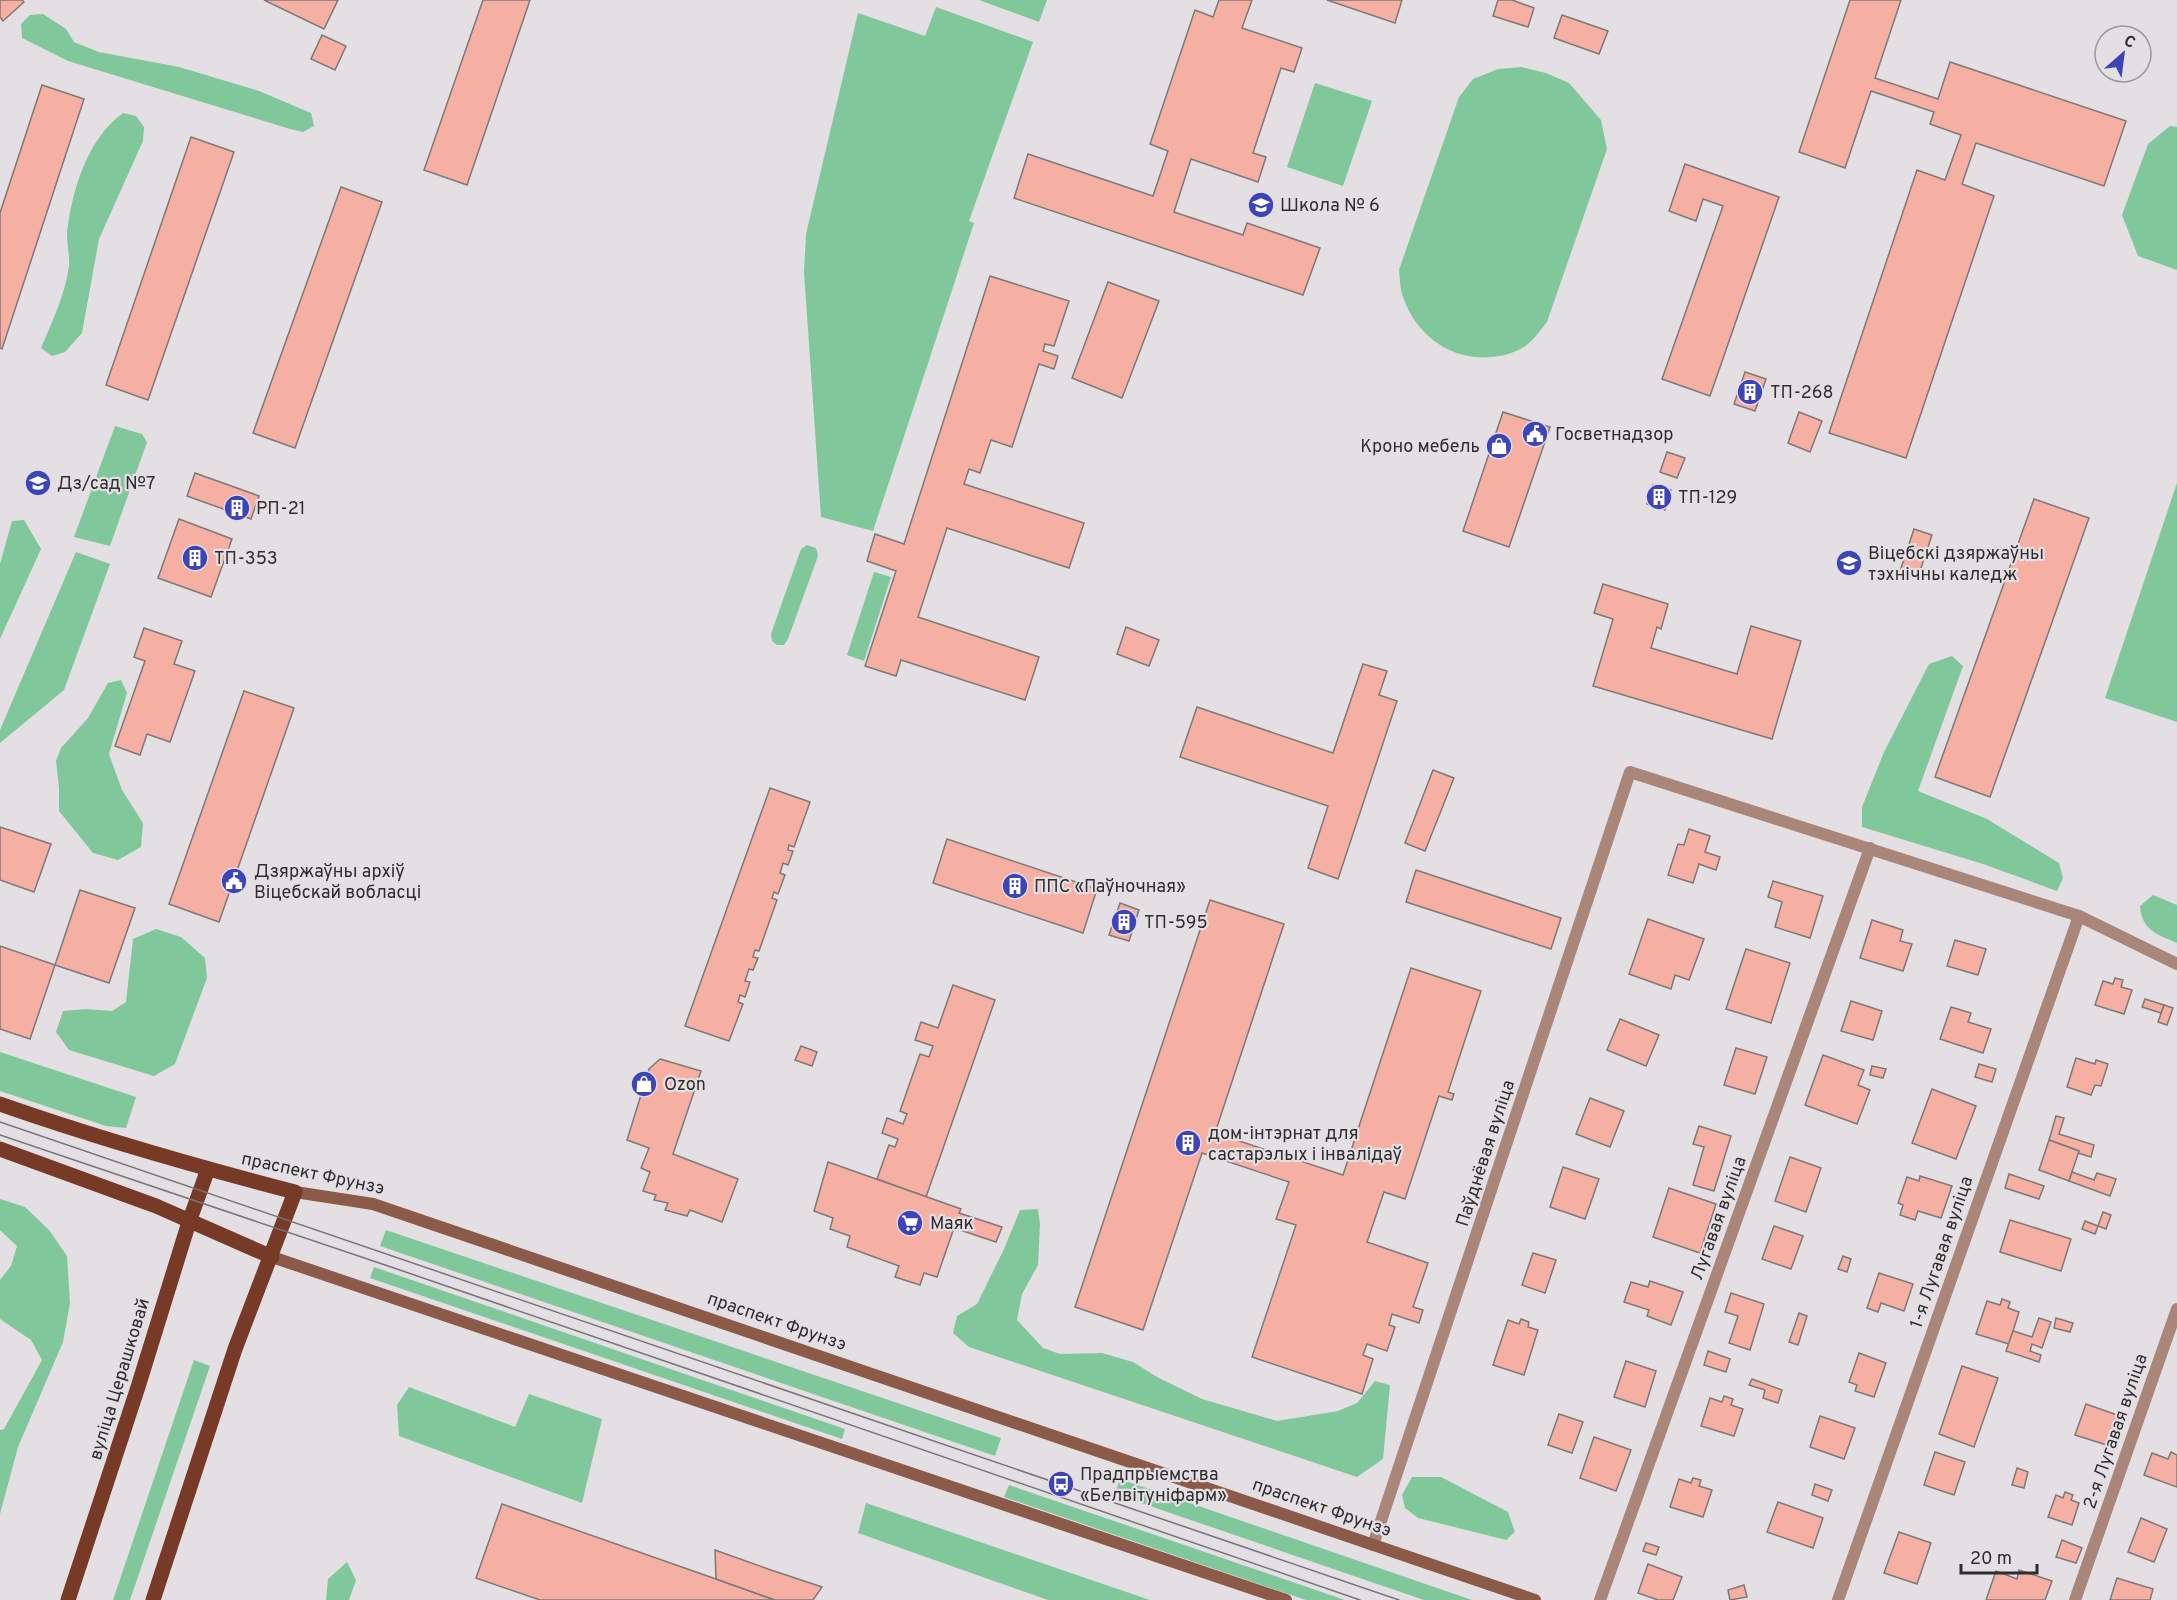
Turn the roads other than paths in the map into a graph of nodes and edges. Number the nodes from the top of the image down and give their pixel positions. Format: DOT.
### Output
graph roads {
  1 [pos="1870,848"];
  2 [pos="2079,916"];
  3 [pos="2177,963"];
  4 [pos="0,1104"];
  5 [pos="0,1149"];
  6 [pos="208,1169"];
  7 [pos="295,1192"];
  8 [pos="189,1222"];
  9 [pos="272,1257"];
  10 [pos="2177,1309"];
  11 [pos="1373,1545"];
  12 [pos="68,1600"];
  13 [pos="153,1600"];
  14 [pos="1286,1600"];
  15 [pos="1535,1600"];
  16 [pos="1600,1600"];
  17 [pos="1838,1600"];
  18 [pos="2075,1600"];
  1 -- 2 [label="street"];
  1 -- 11 [label="street, Паўднёвая вуліца"];
  1 -- 16 [label="street, Лугавая вуліца"];
  2 -- 3 [label="street"];
  2 -- 17 [label="street, 1-я Лугавая вуліца"];
  4 -- 6 [label="main road, праспект Фрунзэ"];
  5 -- 8 [label="main road"];
  6 -- 7 [label="main road, праспект Фрунзэ"];
  6 -- 8 [label="main road, вуліца Церашковай"];
  7 -- 9 [label="main road"];
  7 -- 11 [label="main road, праспект Фрунзэ"];
  8 -- 9 [label="main road"];
  8 -- 12 [label="main road, вуліца Церашковай"];
  9 -- 13 [label="main road"];
  9 -- 14 [label="main road"];
  10 -- 18 [label="street, 2-я Лугавая вуліца"];
  11 -- 15 [label="main road, праспект Фрунзэ"];
}
